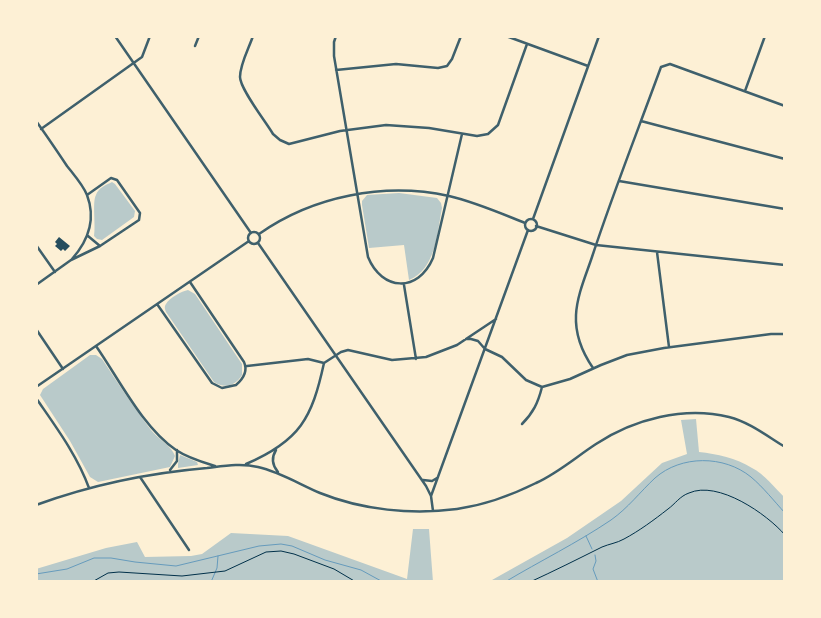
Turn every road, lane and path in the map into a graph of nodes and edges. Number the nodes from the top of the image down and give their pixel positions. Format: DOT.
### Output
graph roads {
  1 [pos="115,36"];
  2 [pos="150,36"];
  3 [pos="199,36"];
  4 [pos="253,36"];
  5 [pos="336,36"];
  6 [pos="461,36"];
  7 [pos="506,36"];
  8 [pos="599,36"];
  9 [pos="765,36"];
  10 [pos="527,44"];
  11 [pos="195,46"];
  12 [pos="134,64"];
  13 [pos="588,66"];
  14 [pos="336,70"];
  15 [pos="744,91"];
  16 [pos="785,106"];
  17 [pos="36,121"];
  18 [pos="641,121"];
  19 [pos="41,128"];
  20 [pos="346,130"];
  21 [pos="462,134"];
  22 [pos="785,159"];
  23 [pos="619,181"];
  24 [pos="357,192"];
  25 [pos="87,195"];
  26 [pos="447,196"];
  27 [pos="785,209"];
  28 [pos="532,219"];
  29 [pos="525,223"];
  30 [pos="536,226"];
  31 [pos="528,230"];
  32 [pos="251,232"];
  33 [pos="260,234"];
  34 [pos="88,236"];
  35 [pos="249,241"];
  36 [pos="258,243"];
  37 [pos="36,245"];
  38 [pos="596,245"];
  39 [pos="100,246"];
  40 [pos="657,252"];
  41 [pos="71,260"];
  42 [pos="785,265"];
  43 [pos="55,272"];
  44 [pos="190,282"];
  45 [pos="36,285"];
  46 [pos="404,285"];
  47 [pos="157,304"];
  48 [pos="496,319"];
  49 [pos="36,329"];
  50 [pos="785,334"];
  51 [pos="466,339"];
  52 [pos="96,346"];
  53 [pos="669,347"];
  54 [pos="485,349"];
  55 [pos="335,356"];
  56 [pos="416,359"];
  57 [pos="324,363"];
  58 [pos="246,366"];
  59 [pos="593,368"];
  60 [pos="63,369"];
  61 [pos="36,387"];
  62 [pos="542,387"];
  63 [pos="36,398"];
  64 [pos="522,424"];
  65 [pos="785,447"];
  66 [pos="276,449"];
  67 [pos="177,450"];
  68 [pos="244,464"];
  69 [pos="217,467"];
  70 [pos="169,471"];
  71 [pos="279,473"];
  72 [pos="140,477"];
  73 [pos="438,477"];
  74 [pos="422,480"];
  75 [pos="89,488"];
  76 [pos="431,496"];
  77 [pos="36,505"];
  78 [pos="433,511"];
  79 [pos="785,535"];
  80 [pos="189,550"];
  81 [pos="92,582"];
  82 [pos="356,582"];
  83 [pos="530,582"];
  1 -- 12 [label="street"];
  2 -- 12 [label="street"];
  3 -- 11 [label="street"];
  4 -- 20 [label="street"];
  5 -- 14 [label="street"];
  6 -- 14 [label="street"];
  7 -- 10 [label="street"];
  8 -- 13 [label="street"];
  9 -- 15 [label="street"];
  10 -- 13 [label="street"];
  10 -- 21 [label="street"];
  12 -- 19 [label="street"];
  12 -- 32 [label="street"];
  13 -- 28 [label="street"];
  14 -- 20 [label="street"];
  15 -- 16 [label="street"];
  15 -- 18 [label="street"];
  17 -- 19 [label="street"];
  18 -- 22 [label="street"];
  18 -- 23 [label="street"];
  19 -- 25 [label="street"];
  20 -- 21 [label="street"];
  20 -- 24 [label="street"];
  21 -- 26 [label="street"];
  23 -- 27 [label="street"];
  23 -- 38 [label="street"];
  24 -- 26 [label="street"];
  24 -- 33 [label="street"];
  24 -- 46 [label="street"];
  25 -- 34 [label="street"];
  25 -- 39 [label="street"];
  26 -- 29 [label="street"];
  26 -- 46 [label="street"];
  28 -- 29 [label="street"];
  28 -- 30 [label="street"];
  29 -- 31 [label="street"];
  30 -- 31 [label="street"];
  30 -- 38 [label="street"];
  31 -- 48 [label="street"];
  32 -- 33 [label="street"];
  32 -- 35 [label="street"];
  33 -- 36 [label="street"];
  34 -- 39 [label="street"];
  34 -- 41 [label="street"];
  35 -- 36 [label="street"];
  35 -- 44 [label="street"];
  36 -- 55 [label="street"];
  37 -- 43 [label="street"];
  38 -- 40 [label="street"];
  38 -- 59 [label="street"];
  39 -- 41 [label="street"];
  40 -- 42 [label="street"];
  40 -- 53 [label="street"];
  41 -- 43 [label="street"];
  43 -- 45 [label="street"];
  44 -- 47 [label="street"];
  44 -- 58 [label="street"];
  46 -- 56 [label="street"];
  47 -- 52 [label="street"];
  47 -- 58 [label="street"];
  48 -- 51 [label="street"];
  48 -- 54 [label="street"];
  49 -- 60 [label="street"];
  50 -- 53 [label="street"];
  51 -- 54 [label="street"];
  51 -- 56 [label="street"];
  52 -- 60 [label="street"];
  52 -- 67 [label="street"];
  53 -- 59 [label="street"];
  54 -- 62 [label="street"];
  54 -- 73 [label="street"];
  55 -- 56 [label="street"];
  55 -- 57 [label="street"];
  55 -- 74 [label="street"];
  57 -- 58 [label="street"];
  57 -- 66 [label="street"];
  59 -- 62 [label="street"];
  60 -- 61 [label="street"];
  62 -- 64 [label="street"];
  63 -- 75 [label="street"];
  65 -- 78 [label="street"];
  66 -- 68 [label="street"];
  66 -- 71 [label="street"];
  67 -- 69 [label="street"];
  67 -- 70 [label="street"];
  68 -- 69 [label="street"];
  68 -- 71 [label="street"];
  69 -- 70 [label="street"];
  70 -- 72 [label="street"];
  71 -- 78 [label="street"];
  72 -- 75 [label="street"];
  72 -- 80 [label="street"];
  73 -- 74 [label="street"];
  73 -- 76 [label="street"];
  74 -- 76 [label="street"];
  75 -- 77 [label="street"];
  76 -- 78 [label="street"];
  79 -- 83 [label="path"];
  81 -- 82 [label="path"];
}
